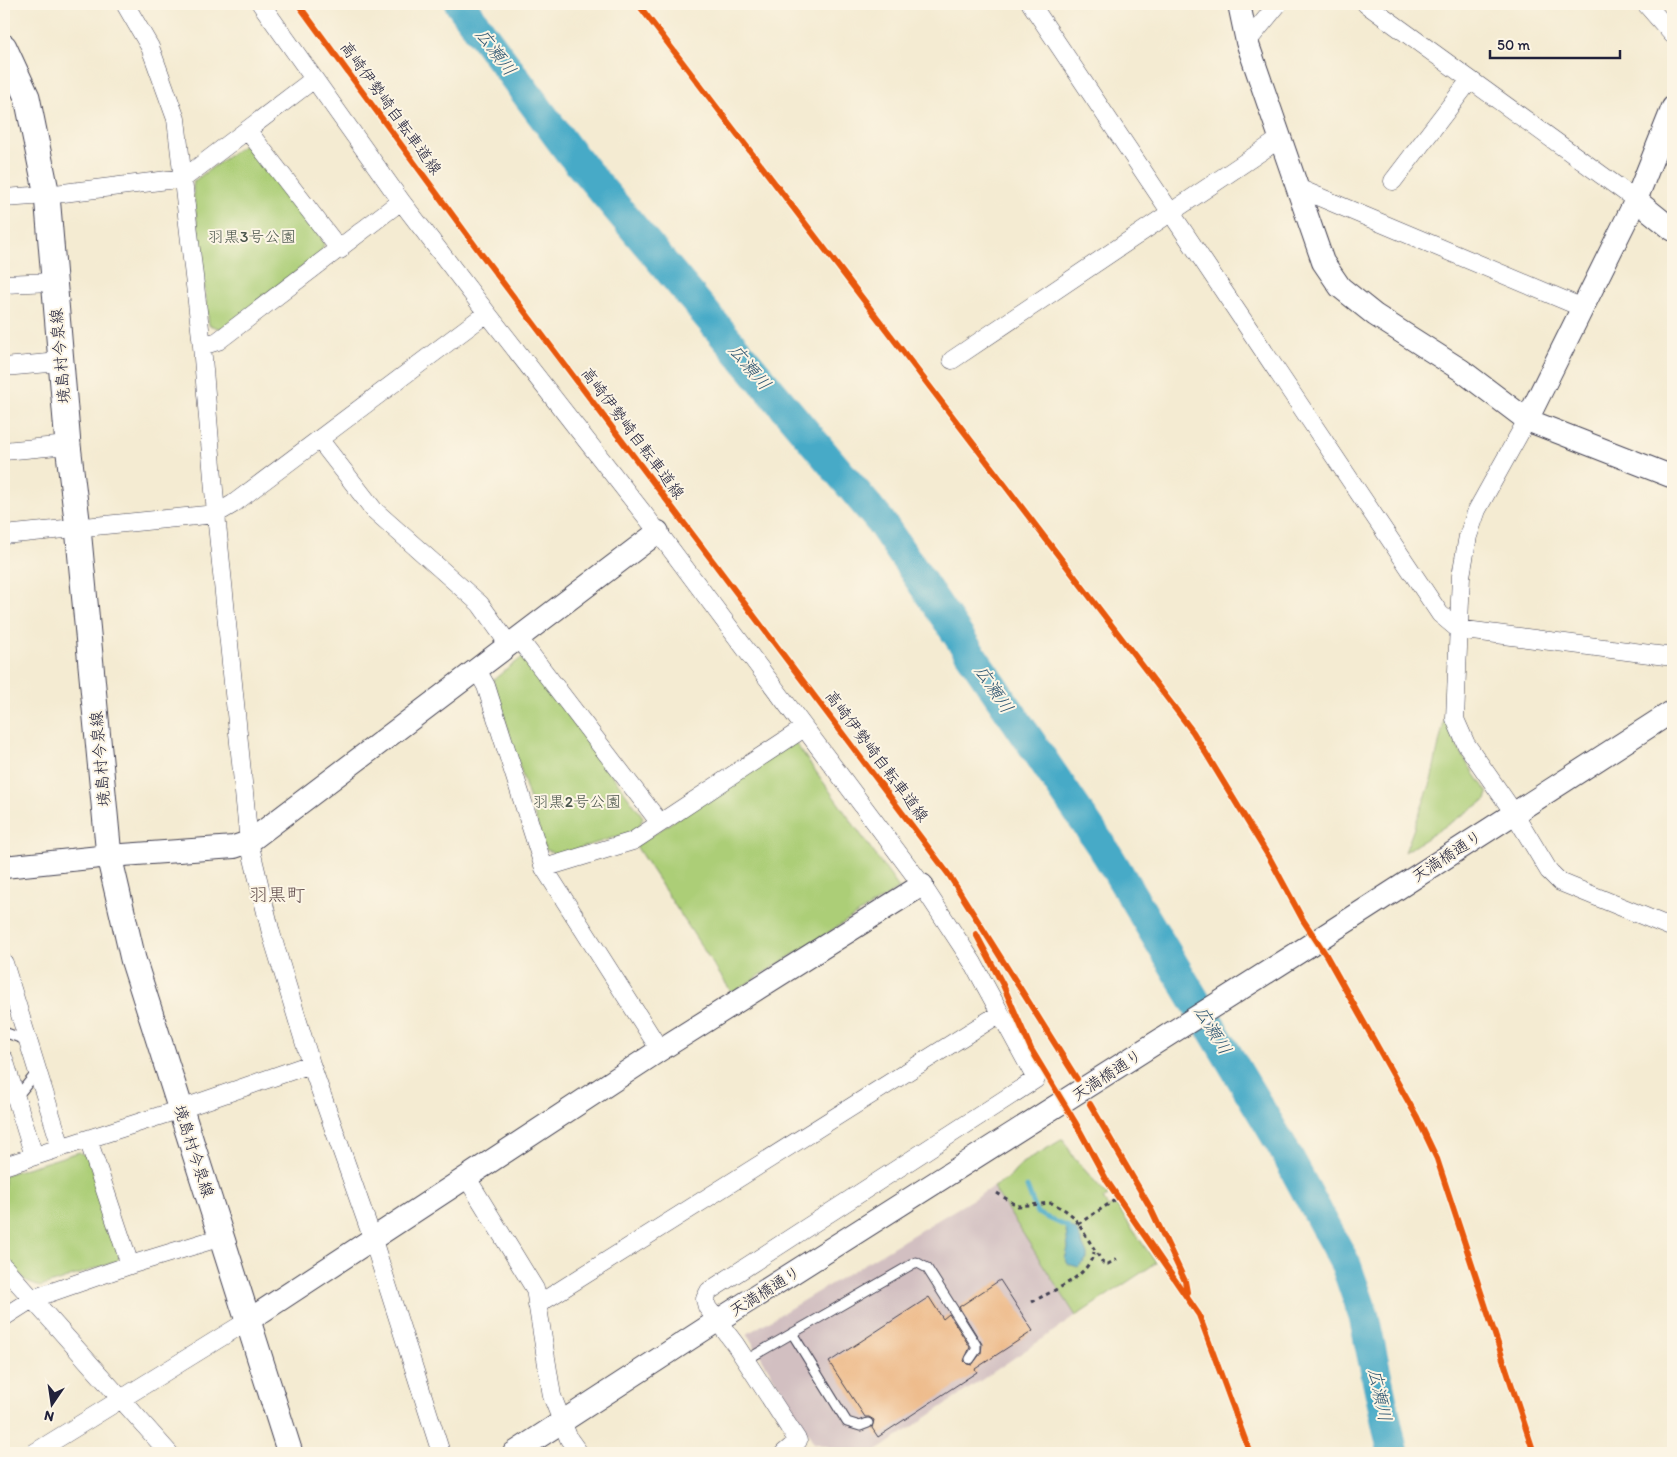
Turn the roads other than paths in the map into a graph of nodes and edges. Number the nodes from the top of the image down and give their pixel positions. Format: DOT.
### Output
graph roads {
  1 [pos="125,4"];
  2 [pos="261,4"];
  3 [pos="1031,4"];
  4 [pos="1238,4"];
  5 [pos="1278,4"];
  6 [pos="1366,4"];
  7 [pos="1646,4"];
  8 [pos="1673,36"];
  9 [pos="1247,42"];
  10 [pos="4,46"];
  11 [pos="314,79"];
  12 [pos="1470,80"];
  13 [pos="1673,107"];
  14 [pos="248,131"];
  15 [pos="1281,138"];
  16 [pos="184,178"];
  17 [pos="1393,181"];
  18 [pos="1298,188"];
  19 [pos="47,195"];
  20 [pos="4,198"];
  21 [pos="1636,200"];
  22 [pos="401,201"];
  23 [pos="1172,212"];
  24 [pos="1673,230"];
  25 [pos="340,250"];
  26 [pos="53,282"];
  27 [pos="4,284"];
  28 [pos="1583,308"];
  29 [pos="487,313"];
  30 [pos="202,346"];
  31 [pos="952,360"];
  32 [pos="60,362"];
  33 [pos="4,366"];
  34 [pos="1527,420"];
  35 [pos="319,439"];
  36 [pos="68,445"];
  37 [pos="4,451"];
  38 [pos="1673,477"];
  39 [pos="216,514"];
  40 [pos="78,528"];
  41 [pos="658,532"];
  42 [pos="4,535"];
  43 [pos="1458,629"];
  44 [pos="515,642"];
  45 [pos="1673,656"];
  46 [pos="477,670"];
  47 [pos="1673,711"];
  48 [pos="804,728"];
  49 [pos="1514,813"];
  50 [pos="660,823"];
  51 [pos="248,842"];
  52 [pos="109,856"];
  53 [pos="4,867"];
  54 [pos="544,868"];
  55 [pos="922,886"];
  56 [pos="1673,928"];
  57 [pos="5,975"];
  58 [pos="999,1014"];
  59 [pos="4,1032"];
  60 [pos="28,1041"];
  61 [pos="660,1050"];
  62 [pos="4,1059"];
  63 [pos="311,1064"];
  64 [pos="37,1072"];
  65 [pos="16,1098"];
  66 [pos="181,1109"];
  67 [pos="88,1139"];
  68 [pos="61,1147"];
  69 [pos="34,1156"];
  70 [pos="4,1166"];
  71 [pos="467,1178"];
  72 [pos="222,1237"];
  73 [pos="372,1237"];
  74 [pos="130,1265"];
  75 [pos="4,1267"];
  76 [pos="32,1299"];
  77 [pos="537,1305"];
  78 [pos="4,1317"];
  79 [pos="249,1320"];
  80 [pos="717,1321"];
  81 [pos="792,1333"];
  82 [pos="970,1359"];
  83 [pos="746,1360"];
  84 [pos="121,1399"];
  85 [pos="562,1422"];
  86 [pos="868,1423"];
  87 [pos="34,1453"];
  88 [pos="169,1453"];
  89 [pos="290,1453"];
  90 [pos="441,1453"];
  91 [pos="514,1453"];
  92 [pos="579,1453"];
  93 [pos="784,1453"];
  1 -- 16 [label="street"];
  2 -- 11 [label="street"];
  3 -- 23 [label="street"];
  4 -- 9 [label="street"];
  5 -- 9 [label="street"];
  6 -- 12 [label="street"];
  7 -- 8 [label="street"];
  9 -- 15 [label="street"];
  10 -- 19 [label="main road, 境島村今泉線"];
  11 -- 14 [label="street"];
  11 -- 22 [label="street"];
  12 -- 17 [label="street"];
  12 -- 21 [label="street"];
  13 -- 21 [label="street"];
  14 -- 16 [label="street"];
  14 -- 25 [label="street"];
  15 -- 18 [label="street"];
  15 -- 23 [label="street"];
  16 -- 19 [label="street"];
  16 -- 30 [label="street"];
  18 -- 28 [label="street"];
  18 -- 34 [label="street"];
  19 -- 20 [label="street"];
  19 -- 26 [label="main road, 境島村今泉線"];
  21 -- 24 [label="street"];
  21 -- 28 [label="street"];
  22 -- 25 [label="street"];
  22 -- 29 [label="street"];
  23 -- 31 [label="street"];
  23 -- 43 [label="street"];
  25 -- 30 [label="street"];
  26 -- 27 [label="street"];
  26 -- 32 [label="main road, 境島村今泉線"];
  28 -- 34 [label="street"];
  29 -- 35 [label="street"];
  29 -- 41 [label="street"];
  30 -- 39 [label="street"];
  32 -- 33 [label="street"];
  32 -- 36 [label="main road, 境島村今泉線"];
  34 -- 38 [label="street"];
  34 -- 43 [label="street"];
  35 -- 39 [label="street"];
  35 -- 44 [label="street"];
  36 -- 37 [label="street"];
  36 -- 40 [label="main road, 境島村今泉線"];
  39 -- 40 [label="street"];
  39 -- 51 [label="street"];
  40 -- 42 [label="street"];
  40 -- 52 [label="main road, 境島村今泉線"];
  41 -- 44 [label="street"];
  41 -- 48 [label="street"];
  43 -- 45 [label="street"];
  43 -- 49 [label="street"];
  44 -- 46 [label="street"];
  44 -- 50 [label="street"];
  46 -- 51 [label="street"];
  46 -- 54 [label="street"];
  47 -- 49 [label="street, 天満橋通り"];
  48 -- 50 [label="street"];
  48 -- 55 [label="street"];
  49 -- 56 [label="street"];
  49 -- 80 [label="street, 天満橋通り"];
  50 -- 54 [label="street"];
  51 -- 52 [label="street"];
  51 -- 63 [label="street"];
  52 -- 53 [label="street"];
  52 -- 66 [label="main road, 境島村今泉線"];
  54 -- 61 [label="street"];
  55 -- 58 [label="street"];
  55 -- 61 [label="street"];
  57 -- 60 [label="street"];
  58 -- 77 [label="street"];
  58 -- 80 [label="street"];
  59 -- 60 [label="lane"];
  60 -- 64 [label="street"];
  61 -- 71 [label="street"];
  62 -- 65 [label="street"];
  63 -- 66 [label="street"];
  63 -- 73 [label="street"];
  64 -- 65 [label="lane"];
  64 -- 68 [label="street"];
  65 -- 69 [label="street"];
  66 -- 67 [label="street"];
  66 -- 72 [label="main road, 境島村今泉線"];
  67 -- 68 [label="street"];
  67 -- 74 [label="street"];
  68 -- 69 [label="street"];
  69 -- 70 [label="street"];
  71 -- 73 [label="street"];
  71 -- 77 [label="street"];
  72 -- 74 [label="street"];
  72 -- 79 [label="main road, 境島村今泉線"];
  73 -- 79 [label="street"];
  73 -- 90 [label="street"];
  74 -- 76 [label="street"];
  75 -- 76 [label="street"];
  76 -- 78 [label="street"];
  76 -- 84 [label="street"];
  77 -- 85 [label="street"];
  79 -- 84 [label="street"];
  79 -- 89 [label="main road, 境島村今泉線"];
  80 -- 83 [label="street"];
  80 -- 85 [label="street, 天満橋通り"];
  81 -- 82 [label="lane"];
  81 -- 83 [label="lane"];
  81 -- 86 [label="lane"];
  83 -- 93 [label="street"];
  84 -- 87 [label="street"];
  84 -- 88 [label="street"];
  85 -- 91 [label="street, 天満橋通り"];
  85 -- 92 [label="street"];
}
